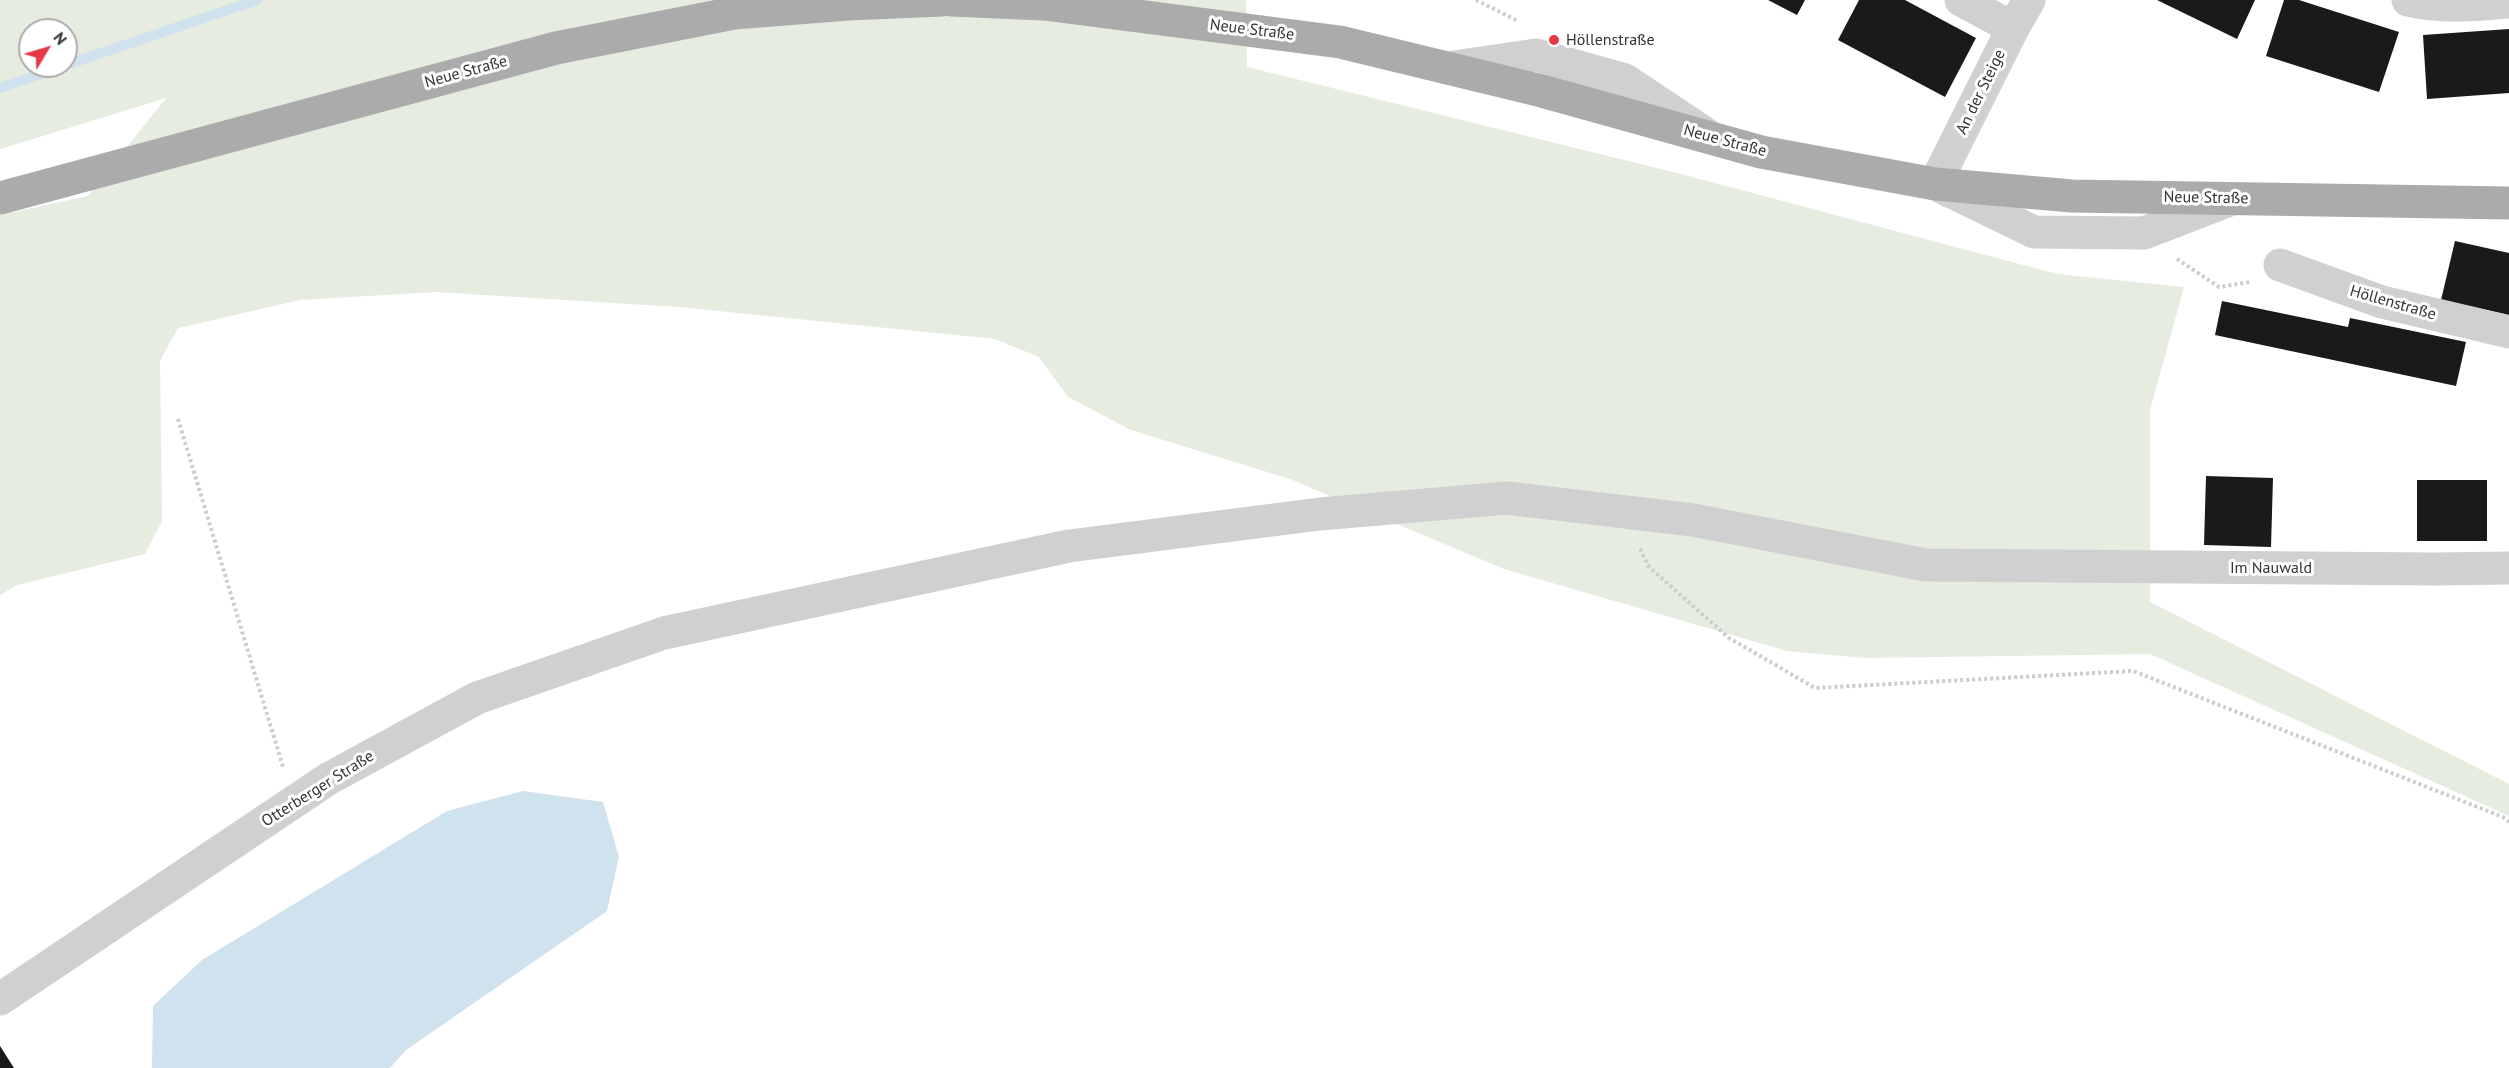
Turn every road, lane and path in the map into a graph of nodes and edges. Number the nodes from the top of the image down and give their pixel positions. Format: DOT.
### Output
graph roads {
  1 [pos="942,0"];
  2 [pos="951,0"];
  3 [pos="1961,0"];
  4 [pos="2029,0"];
  5 [pos="2408,0"];
  6 [pos="2509,2"];
  7 [pos="2013,28"];
  8 [pos="1935,184"];
  9 [pos="0,198"];
  10 [pos="2509,203"];
  11 [pos="2174,257"];
  12 [pos="2280,266"];
  13 [pos="2509,332"];
  14 [pos="178,419"];
  15 [pos="1621,511"];
  16 [pos="2509,568"];
  17 [pos="293,802"];
  18 [pos="2509,822"];
  19 [pos="0,999"];
  1 -- 9 [label="main road, Neue Straße"];
  2 -- 8 [label="main road, Neue Straße"];
  3 -- 7 [label="street"];
  4 -- 7 [label="street, An der Steige"];
  5 -- 6 [label="street"];
  7 -- 8 [label="street, An der Steige"];
  8 -- 10 [label="main road, Neue Straße"];
  11 -- 12 [label="path"];
  12 -- 13 [label="street, Höllenstraße"];
  14 -- 17 [label="path"];
  15 -- 16 [label="street, Im Nauwald"];
  15 -- 17 [label="street, Otterberger Straße"];
  15 -- 18 [label="path"];
  17 -- 19 [label="street, Otterberger Straße"];
}
